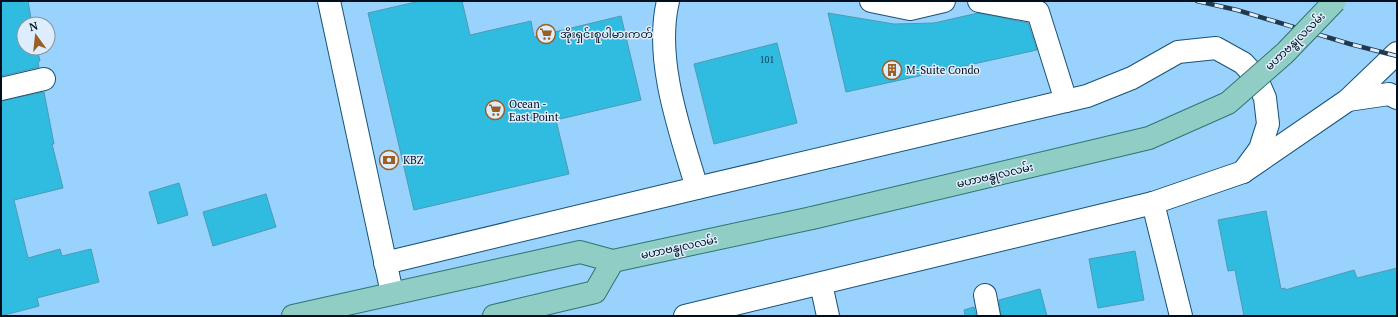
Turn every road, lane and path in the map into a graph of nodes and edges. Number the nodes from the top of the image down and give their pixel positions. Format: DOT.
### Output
graph roads {
  1 [pos="329,1"];
  2 [pos="668,1"];
  3 [pos="871,1"];
  4 [pos="944,1"];
  5 [pos="979,1"];
  6 [pos="1335,1"];
  7 [pos="1397,53"];
  8 [pos="44,79"];
  9 [pos="1,90"];
  10 [pos="1397,98"];
  11 [pos="1348,100"];
  12 [pos="1066,101"];
  13 [pos="1243,172"];
  14 [pos="697,188"];
  15 [pos="1153,203"];
  16 [pos="612,261"];
  17 [pos="385,263"];
  18 [pos="821,284"];
  19 [pos="392,293"];
  20 [pos="985,295"];
  21 [pos="293,316"];
  22 [pos="494,316"];
  23 [pos="684,316"];
  24 [pos="828,316"];
  25 [pos="989,316"];
  26 [pos="1181,316"];
  1 -- 17 [label="street"];
  2 -- 14 [label="street"];
  3 -- 4 [label="street"];
  5 -- 12 [label="street"];
  6 -- 16 [label="main road, မဟာဗန္ဓုလလမ်း, bridge"];
  7 -- 11 [label="street"];
  8 -- 9 [label="street"];
  10 -- 11 [label="street"];
  11 -- 13 [label="street"];
  12 -- 13 [label="street"];
  12 -- 14 [label="street"];
  13 -- 15 [label="street"];
  14 -- 17 [label="street"];
  15 -- 18 [label="street"];
  15 -- 26 [label="street"];
  16 -- 19 [label="main road, မဟာဗန္ဓုလလမ်း"];
  16 -- 22 [label="main road"];
  17 -- 19 [label="street"];
  18 -- 23 [label="street"];
  18 -- 24 [label="street"];
  19 -- 21 [label="main road, မဟာဗန္ဓုလလမ်း"];
  20 -- 25 [label="street"];
}
